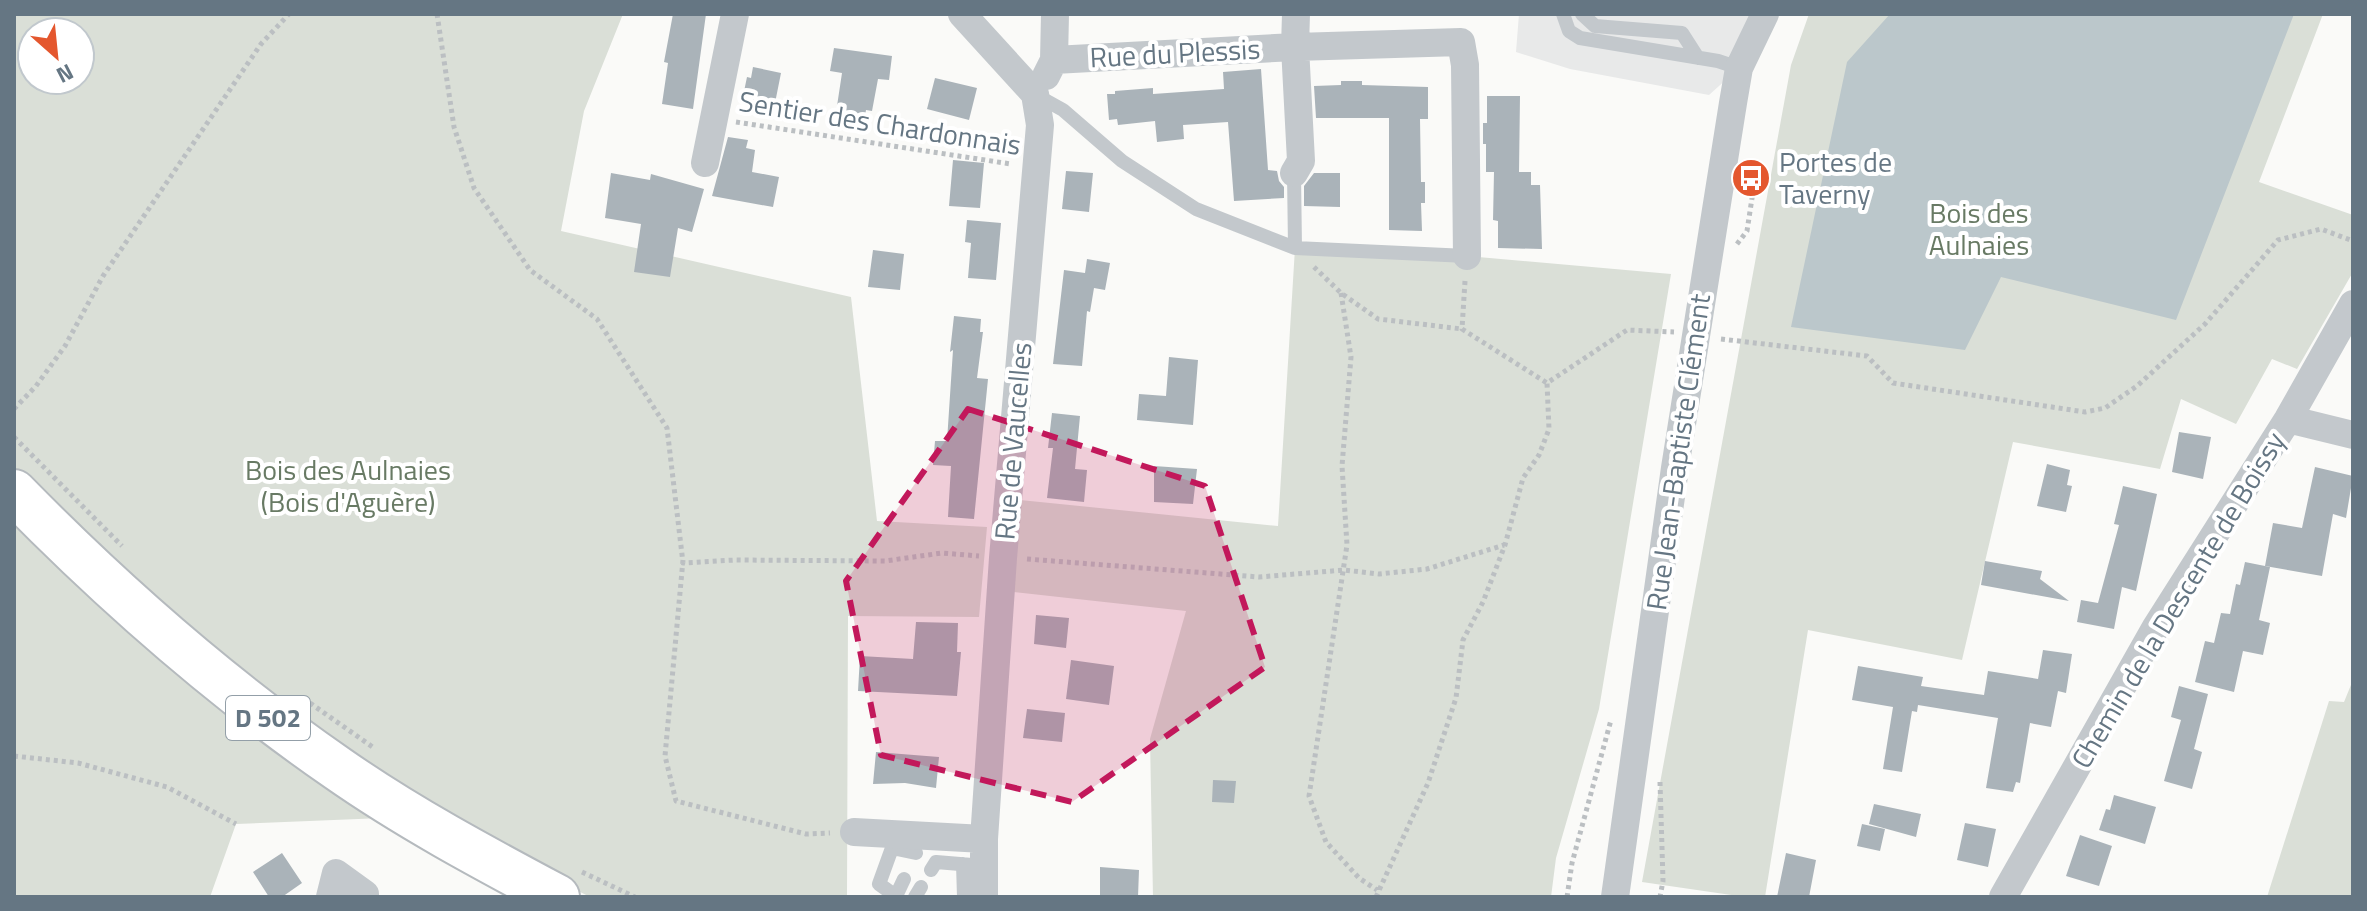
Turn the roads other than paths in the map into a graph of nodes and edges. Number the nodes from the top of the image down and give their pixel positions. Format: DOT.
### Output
graph roads {
  1 [pos="735,14"];
  2 [pos="962,14"];
  3 [pos="1055,14"];
  4 [pos="1296,14"];
  5 [pos="1563,14"];
  6 [pos="1582,14"];
  7 [pos="1765,14"];
  8 [pos="1295,47"];
  9 [pos="1698,58"];
  10 [pos="1054,60"];
  11 [pos="1739,68"];
  12 [pos="1035,94"];
  13 [pos="705,163"];
  14 [pos="1294,173"];
  15 [pos="1295,248"];
  16 [pos="1467,256"];
  17 [pos="2353,304"];
  18 [pos="2288,419"];
  19 [pos="2353,435"];
  20 [pos="14,492"];
  21 [pos="854,832"];
  22 [pos="977,856"];
  23 [pos="904,879"];
  24 [pos="569,884"];
  25 [pos="896,896"];
  26 [pos="330,897"];
  27 [pos="365,897"];
  28 [pos="964,897"];
  29 [pos="984,897"];
  30 [pos="1615,897"];
  31 [pos="2003,897"];
  1 -- 13 [label="street"];
  2 -- 12 [label="street"];
  3 -- 10 [label="street"];
  4 -- 8 [label="street, Rue du Plessis"];
  5 -- 9 [label="lane"];
  6 -- 9 [label="lane"];
  7 -- 11 [label="street, Rue Jean-Baptiste Clément"];
  8 -- 10 [label="street, Rue du Plessis"];
  8 -- 14 [label="street, Rue du Plessis"];
  8 -- 16 [label="street, Rue du Plessis"];
  9 -- 11 [label="lane"];
  10 -- 12 [label="street"];
  11 -- 30 [label="street, Rue Jean-Baptiste Clément"];
  12 -- 15 [label="lane"];
  12 -- 22 [label="street, Rue de Vaucelles"];
  14 -- 15 [label="lane"];
  15 -- 16 [label="lane"];
  17 -- 18 [label="street, Chemin de la Descente de Boissy"];
  18 -- 19 [label="street"];
  18 -- 31 [label="street, Chemin de la Descente de Boissy"];
  20 -- 24 [label="main road, D 502"];
  21 -- 22 [label="street"];
  22 -- 25 [label="lane"];
  22 -- 28 [label="lane"];
  22 -- 29 [label="street, Rue de Vaucelles"];
  23 -- 25 [label="lane"];
  26 -- 27 [label="street"];
}
